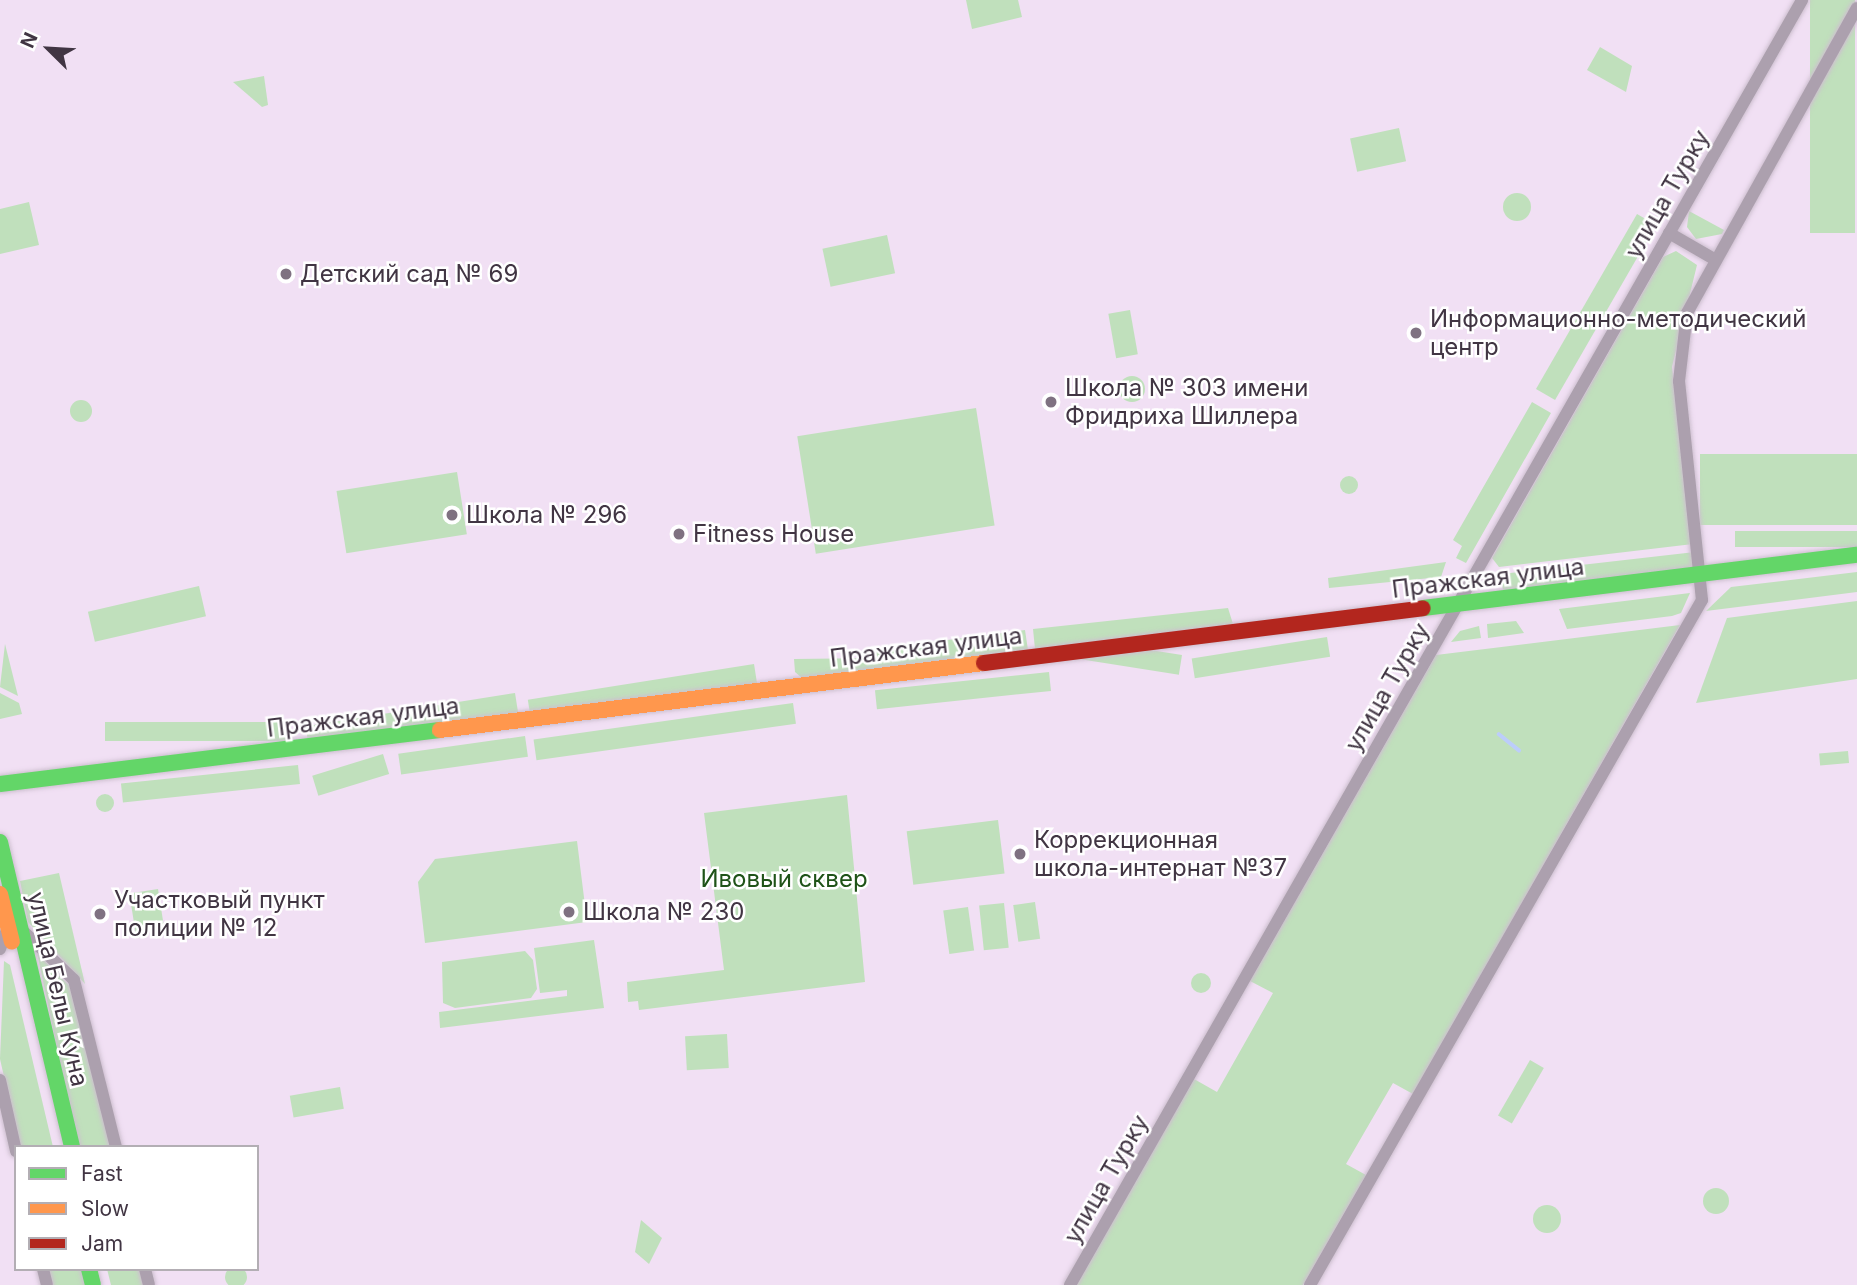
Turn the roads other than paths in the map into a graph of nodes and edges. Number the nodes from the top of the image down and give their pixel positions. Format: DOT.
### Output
graph roads {
  1 [pos="1802,0"];
  2 [pos="1857,8"];
  3 [pos="1669,233"];
  4 [pos="1714,259"];
  5 [pos="1857,555"];
  6 [pos="1857,567"];
  7 [pos="1704,580"];
  8 [pos="1454,611"];
  9 [pos="0,784"];
  10 [pos="0,796"];
  11 [pos="0,842"];
  12 [pos="0,894"];
  13 [pos="15,929"];
  14 [pos="0,949"];
  15 [pos="0,1080"];
  16 [pos="15,1145"];
  17 [pos="60,1145"];
  18 [pos="71,1145"];
  19 [pos="115,1145"];
  20 [pos="1070,1285"];
  21 [pos="1310,1285"];
  1 -- 3 [label="street, улица Турку"];
  2 -- 4 [label="street"];
  3 -- 4 [label="street"];
  3 -- 8 [label="street, улица Турку"];
  4 -- 7 [label="street"];
  5 -- 7 [label="street, Пражская улица"];
  6 -- 7 [label="street, Пражская улица"];
  7 -- 8 [label="street, Пражская улица"];
  7 -- 21 [label="street"];
  8 -- 9 [label="street, Пражская улица"];
  8 -- 10 [label="street, Пражская улица"];
  8 -- 20 [label="street, улица Турку"];
  11 -- 13 [label="street, улица Белы Куна"];
  12 -- 13 [label="street, улица Белы Куна"];
  13 -- 14 [label="street"];
  13 -- 17 [label="street, улица Белы Куна"];
  13 -- 18 [label="street, улица Белы Куна"];
  13 -- 19 [label="street"];
  15 -- 16 [label="street"];
}
